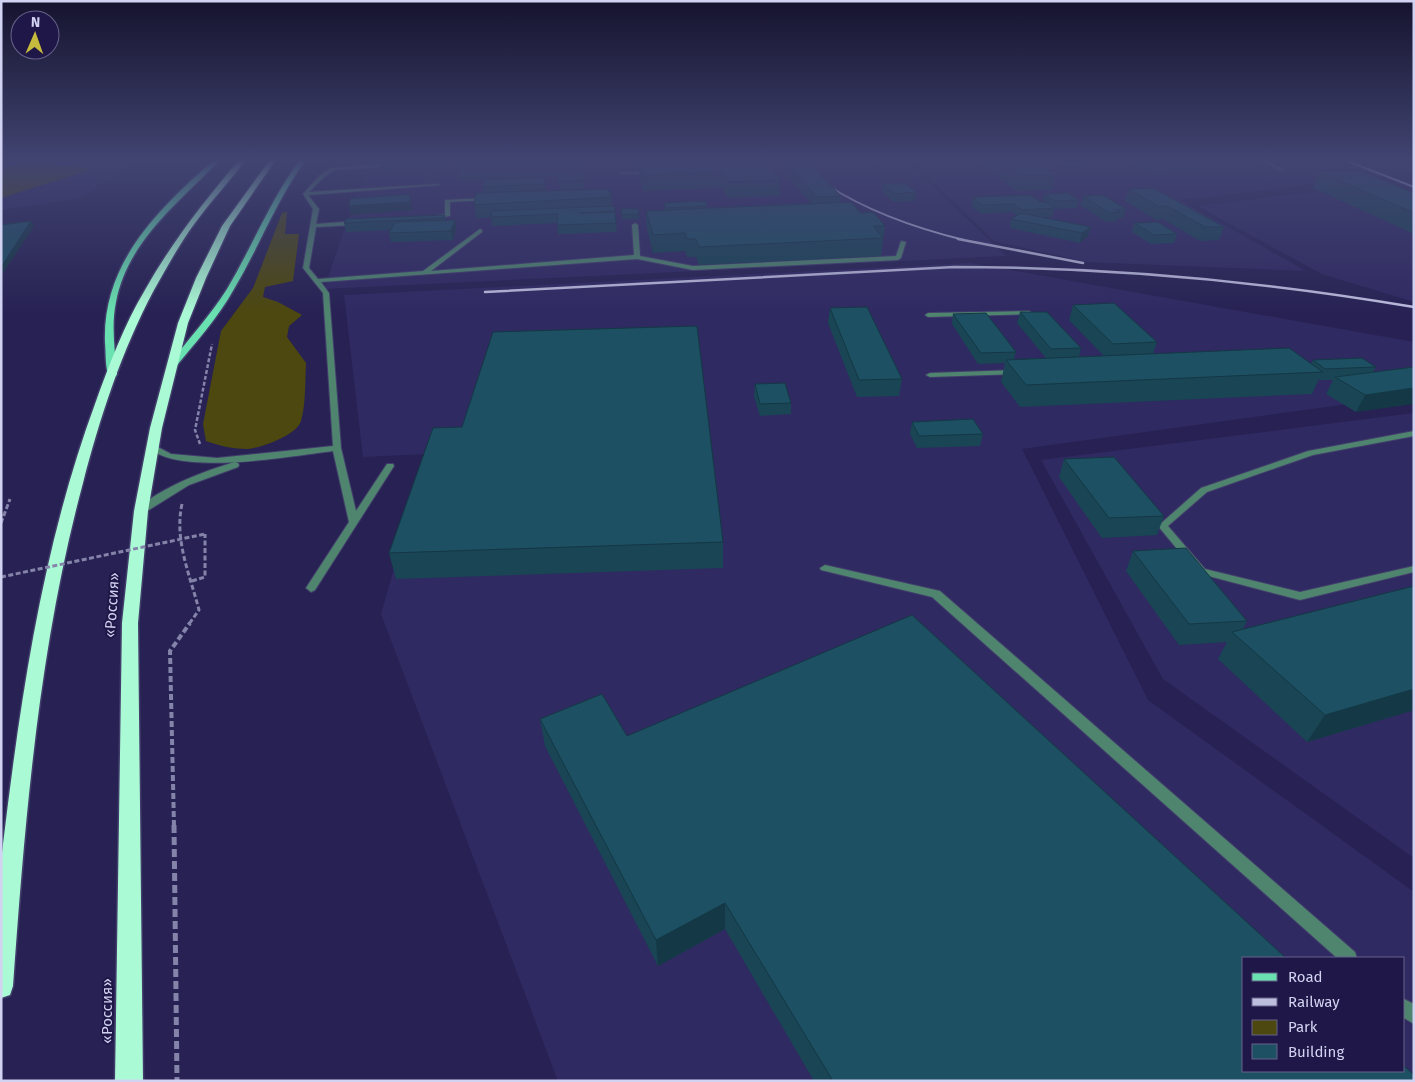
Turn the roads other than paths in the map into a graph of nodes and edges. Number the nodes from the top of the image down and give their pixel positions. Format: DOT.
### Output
graph roads {
  1 [pos="166,211"];
  2 [pos="199,211"];
  3 [pos="235,211"];
  4 [pos="270,211"];
  5 [pos="316,211"];
  6 [pos="448,211"];
  7 [pos="419,218"];
  8 [pos="362,222"];
  9 [pos="635,225"];
  10 [pos="313,226"];
  11 [pos="480,232"];
  12 [pos="903,242"];
  13 [pos="637,257"];
  14 [pos="424,273"];
  15 [pos="316,281"];
  16 [pos="1029,313"];
  17 [pos="928,314"];
  18 [pos="171,367"];
  19 [pos="1029,372"];
  20 [pos="112,375"];
  21 [pos="930,375"];
  22 [pos="1414,433"];
  23 [pos="152,447"];
  24 [pos="338,448"];
  25 [pos="260,458"];
  26 [pos="390,466"];
  27 [pos="142,511"];
  28 [pos="354,522"];
  29 [pos="825,568"];
  30 [pos="1414,569"];
  31 [pos="311,588"];
  32 [pos="1348,957"];
  33 [pos="1,986"];
  34 [pos="129,1081"];
  1 -- 20 [label="main road"];
  2 -- 20 [label="highway"];
  3 -- 18 [label="highway, «Россия»"];
  4 -- 18 [label="main road"];
  5 -- 10 [label="lane"];
  6 -- 7 [label="lane"];
  8 -- 10 [label="lane"];
  9 -- 13 [label="lane"];
  10 -- 15 [label="lane"];
  11 -- 14 [label="lane"];
  12 -- 13 [label="lane"];
  13 -- 14 [label="lane"];
  14 -- 15 [label="lane"];
  15 -- 24 [label="lane"];
  16 -- 17 [label="lane"];
  18 -- 23 [label="highway, «Россия»"];
  19 -- 21 [label="lane"];
  20 -- 33 [label="highway"];
  22 -- 30 [label="lane"];
  23 -- 25 [label="lane"];
  23 -- 27 [label="highway, «Россия»"];
  24 -- 25 [label="lane"];
  24 -- 28 [label="lane"];
  25 -- 27 [label="lane"];
  26 -- 28 [label="lane"];
  27 -- 34 [label="highway, «Россия»"];
  28 -- 31 [label="lane"];
  29 -- 32 [label="lane"];
}
